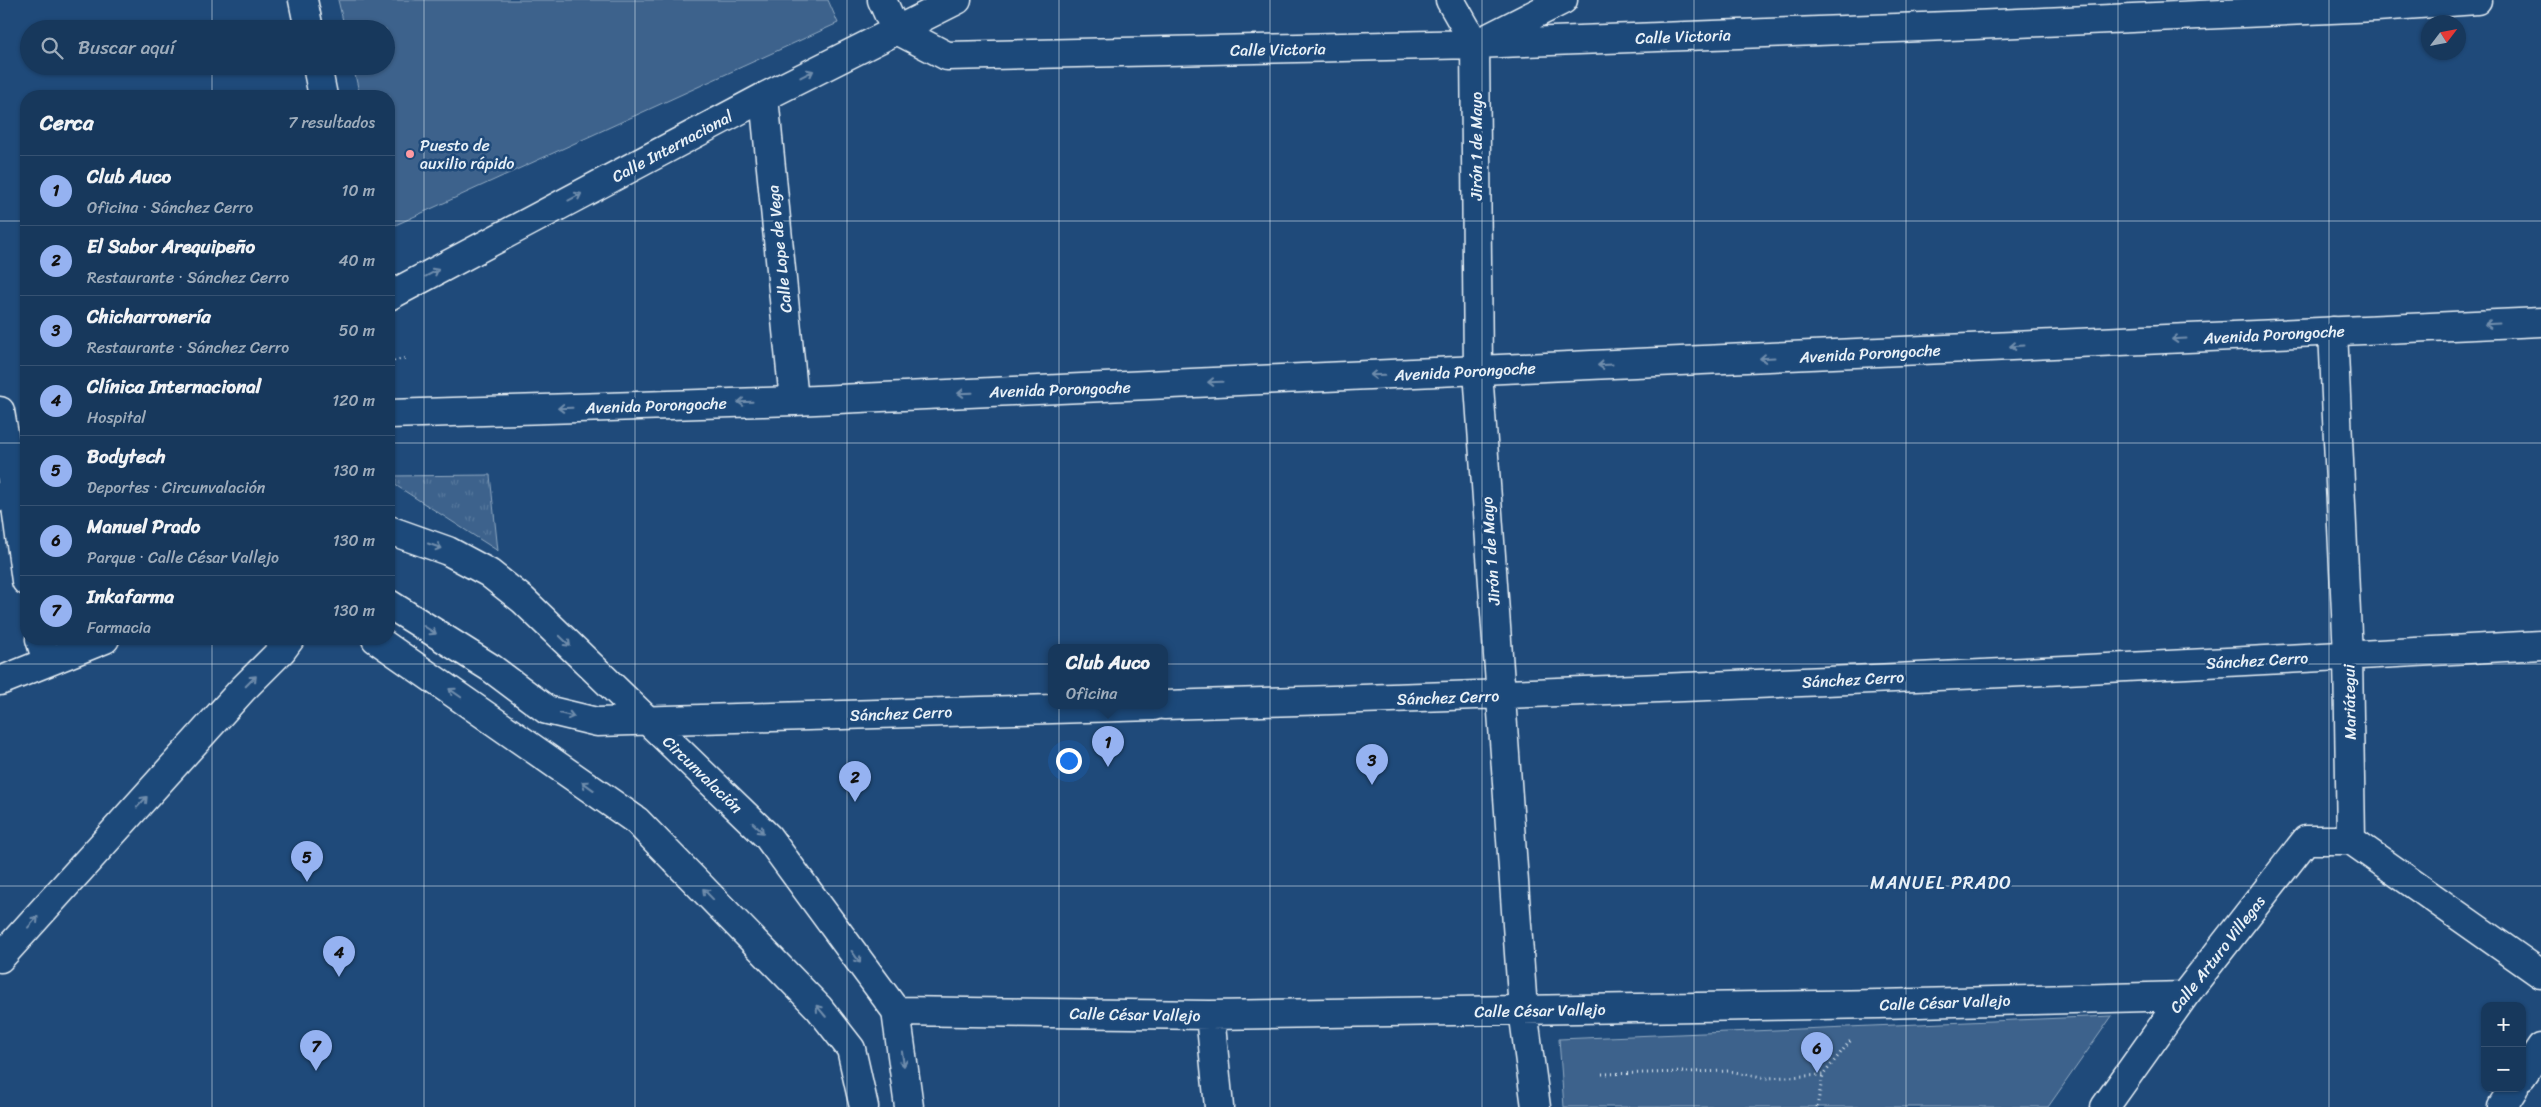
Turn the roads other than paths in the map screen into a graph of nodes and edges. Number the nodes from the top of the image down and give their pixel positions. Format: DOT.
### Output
graph roads {
  1 [pos="303,0"];
  2 [pos="882,0"];
  3 [pos="957,0"];
  4 [pos="1450,0"];
  5 [pos="1564,0"];
  6 [pos="2477,0"];
  7 [pos="2376,4"];
  8 [pos="307,20"];
  9 [pos="895,29"];
  10 [pos="1476,44"];
  11 [pos="319,75"];
  12 [pos="322,90"];
  13 [pos="764,97"];
  14 [pos="395,293"];
  15 [pos="2541,322"];
  16 [pos="2333,332"];
  17 [pos="1478,371"];
  18 [pos="794,400"];
  19 [pos="0,411"];
  20 [pos="395,414"];
  21 [pos="14,492"];
  22 [pos="395,532"];
  23 [pos="20,536"];
  24 [pos="395,608"];
  25 [pos="2541,644"];
  26 [pos="71,645"];
  27 [pos="286,645"];
  28 [pos="385,645"];
  29 [pos="43,650"];
  30 [pos="2348,656"];
  31 [pos="0,681"];
  32 [pos="1499,696"];
  33 [pos="1168,706"];
  34 [pos="1053,709"];
  35 [pos="648,721"];
  36 [pos="2351,840"];
  37 [pos="0,958"];
  38 [pos="2541,974"];
  39 [pos="2184,996"];
  40 [pos="1523,1010"];
  41 [pos="896,1011"];
  42 [pos="1210,1016"];
  43 [pos="2541,1048"];
  44 [pos="2526,1070"];
  45 [pos="2511,1092"];
  46 [pos="864,1107"];
  47 [pos="909,1107"];
  48 [pos="1219,1107"];
  49 [pos="1536,1107"];
  50 [pos="2105,1107"];
  51 [pos="2502,1107"];
  1 -- 8 [label="street"];
  2 -- 9 [label="street"];
  3 -- 9 [label="street, Calle Internacional"];
  4 -- 10 [label="street"];
  5 -- 10 [label="street"];
  6 -- 7 [label="street, Calle Victoria"];
  7 -- 10 [label="street, Calle Victoria"];
  9 -- 10 [label="street, Calle Victoria"];
  13 -- 9 [label="street, Calle Internacional, one-way"];
  10 -- 17 [label="street, Jirón 1 de Mayo"];
  11 -- 12 [label="street"];
  14 -- 13 [label="street, Calle Internacional, one-way"];
  13 -- 18 [label="street, Calle Lope de Vega"];
  15 -- 16 [label="street, Avenida Porongoche, one-way"];
  16 -- 17 [label="street, Avenida Porongoche, one-way"];
  16 -- 30 [label="street, Mariátegui"];
  17 -- 18 [label="street, Avenida Porongoche, one-way"];
  17 -- 32 [label="street, Jirón 1 de Mayo"];
  18 -- 20 [label="street, Avenida Porongoche, one-way"];
  19 -- 21 [label="street"];
  21 -- 23 [label="street"];
  22 -- 35 [label="street, Circunvalación, one-way"];
  24 -- 35 [label="street, Sánchez Cerro, one-way"];
  25 -- 30 [label="street, Sánchez Cerro"];
  26 -- 29 [label="street"];
  37 -- 27 [label="street, one-way"];
  46 -- 28 [label="street, one-way"];
  29 -- 31 [label="street"];
  30 -- 32 [label="street, Sánchez Cerro"];
  30 -- 36 [label="street, Mariátegui"];
  32 -- 33 [label="street, Sánchez Cerro"];
  32 -- 40 [label="street, Jirón 1 de Mayo"];
  34 -- 35 [label="street, Sánchez Cerro"];
  35 -- 41 [label="street, Circunvalación, one-way"];
  36 -- 38 [label="street"];
  36 -- 39 [label="street, Calle Arturo Villegas"];
  39 -- 40 [label="street, Calle César Vallejo"];
  39 -- 50 [label="street, Calle Arturo Villegas"];
  40 -- 42 [label="street, Calle César Vallejo"];
  40 -- 49 [label="street, Jirón 1 de Mayo"];
  41 -- 42 [label="street, Calle César Vallejo"];
  41 -- 47 [label="street, Circunvalación, one-way"];
  42 -- 48 [label="street"];
  43 -- 44 [label="street"];
  45 -- 51 [label="street"];
}
